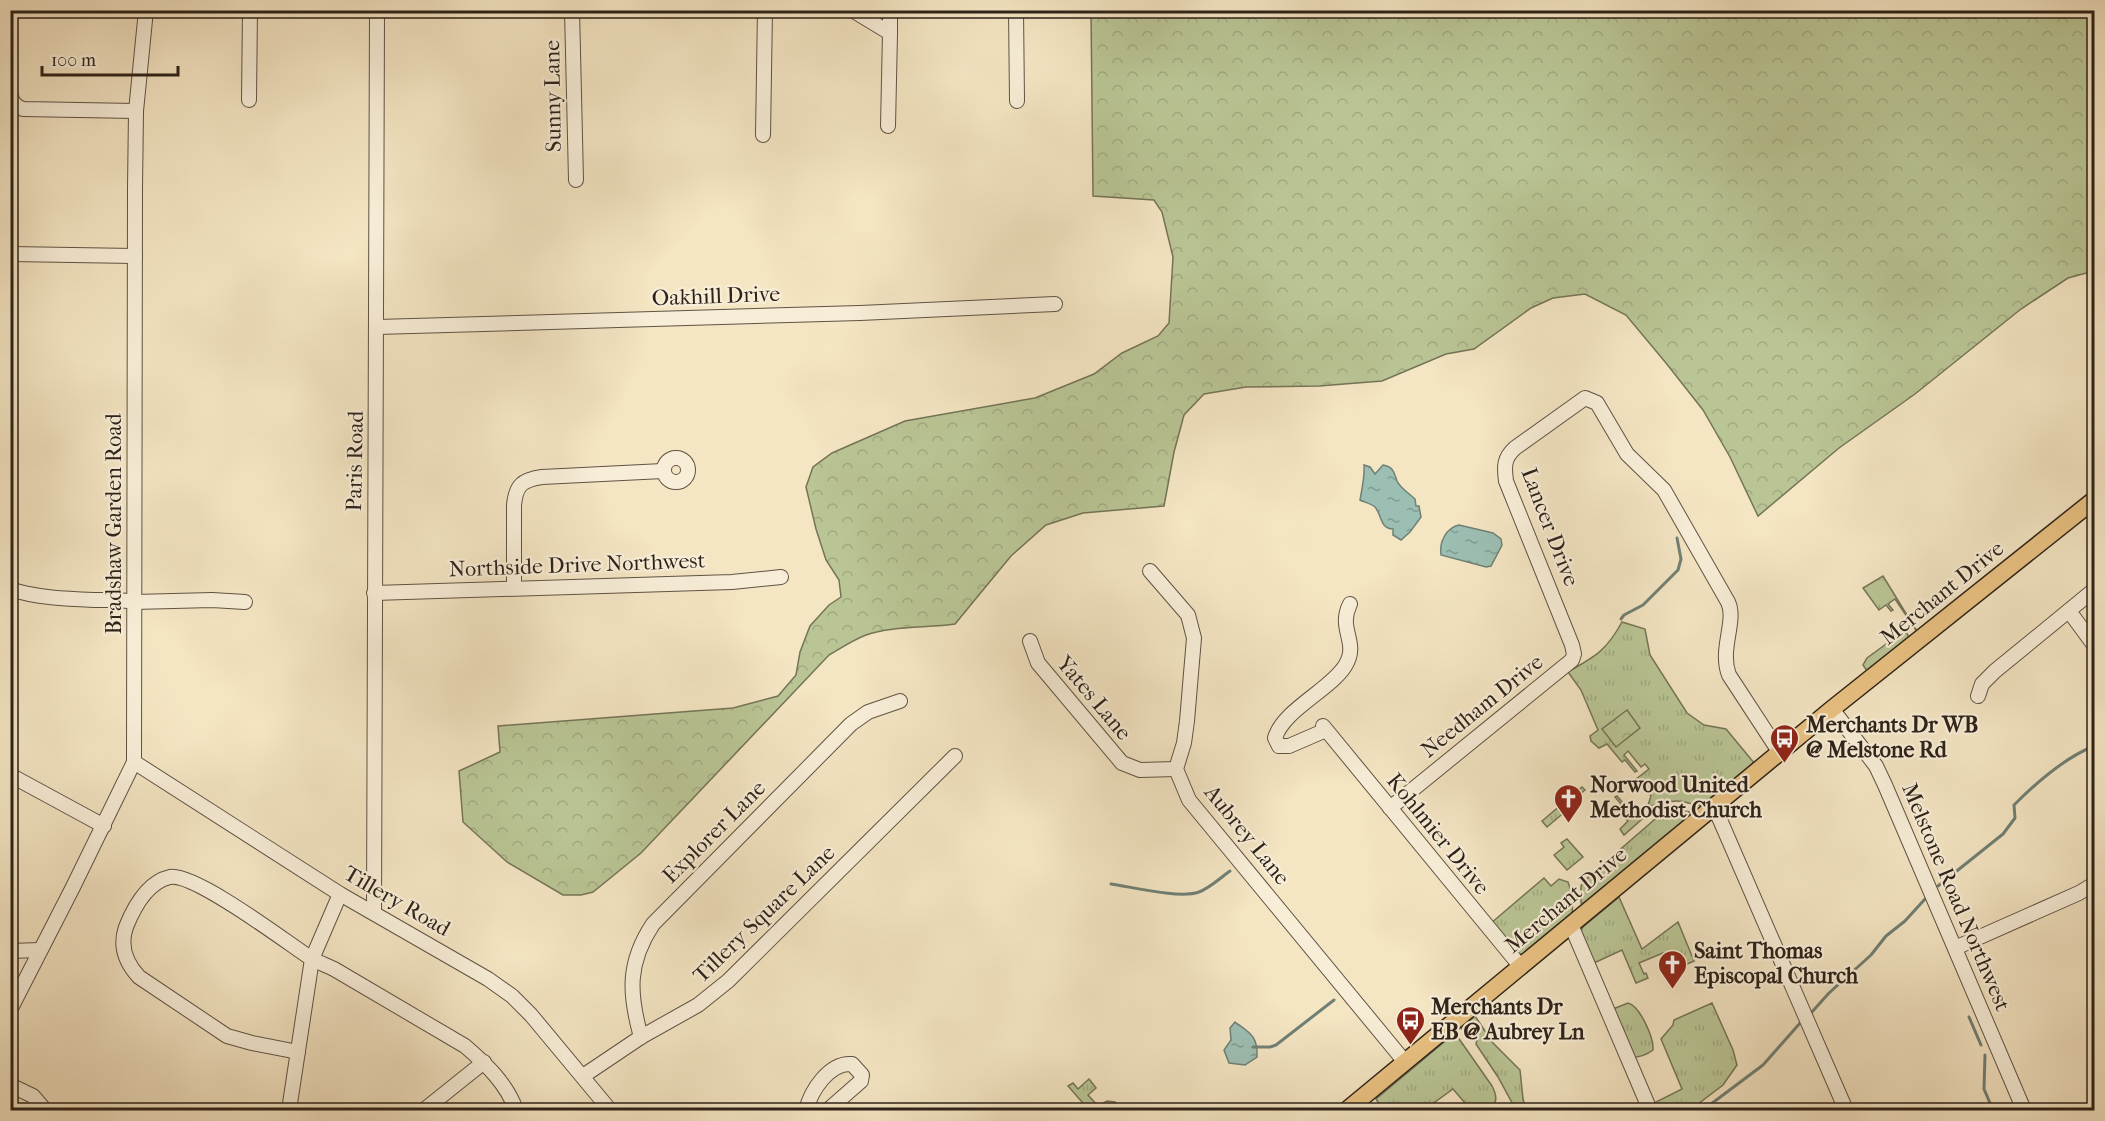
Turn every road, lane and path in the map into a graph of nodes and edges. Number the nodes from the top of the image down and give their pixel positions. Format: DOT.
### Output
graph roads {
  1 [pos="146,10"];
  2 [pos="250,10"];
  3 [pos="377,10"];
  4 [pos="572,10"];
  5 [pos="765,10"];
  6 [pos="852,10"];
  7 [pos="890,10"];
  8 [pos="1016,10"];
  9 [pos="890,33"];
  10 [pos="10,93"];
  11 [pos="249,100"];
  12 [pos="1017,101"];
  13 [pos="136,111"];
  14 [pos="888,126"];
  15 [pos="763,135"];
  16 [pos="576,180"];
  17 [pos="10,254"];
  18 [pos="135,256"];
  19 [pos="1055,304"];
  20 [pos="377,327"];
  21 [pos="663,471"];
  22 [pos="2094,500"];
  23 [pos="1150,571"];
  24 [pos="782,577"];
  25 [pos="514,588"];
  26 [pos="10,589"];
  27 [pos="2094,590"];
  28 [pos="374,593"];
  29 [pos="134,602"];
  30 [pos="245,602"];
  31 [pos="1350,604"];
  32 [pos="2069,611"];
  33 [pos="1030,641"];
  34 [pos="2094,645"];
  35 [pos="1572,660"];
  36 [pos="1978,696"];
  37 [pos="900,701"];
  38 [pos="1832,709"];
  39 [pos="1780,753"];
  40 [pos="955,756"];
  41 [pos="134,762"];
  42 [pos="1176,769"];
  43 [pos="10,775"];
  44 [pos="1714,807"];
  45 [pos="1390,808"];
  46 [pos="104,826"];
  47 [pos="2094,884"];
  48 [pos="340,894"];
  49 [pos="374,913"];
  50 [pos="1571,925"];
  51 [pos="1955,948"];
  52 [pos="40,950"];
  53 [pos="10,951"];
  54 [pos="312,959"];
  55 [pos="1521,967"];
  56 [pos="10,1010"];
  57 [pos="641,1037"];
  58 [pos="298,1052"];
  59 [pos="484,1062"];
  60 [pos="1405,1062"];
  61 [pos="583,1076"];
  62 [pos="10,1085"];
  63 [pos="45,1110"];
  64 [pos="289,1110"];
  65 [pos="424,1110"];
  66 [pos="516,1110"];
  67 [pos="610,1110"];
  68 [pos="806,1110"];
  69 [pos="828,1110"];
  70 [pos="1347,1110"];
  71 [pos="1650,1110"];
  72 [pos="1846,1110"];
  73 [pos="2024,1110"];
  1 -- 13 [label="street, Bradshaw Garden Road"];
  2 -- 11 [label="street"];
  3 -- 20 [label="street, Paris Road"];
  4 -- 16 [label="street, Sunny Lane"];
  5 -- 15 [label="street"];
  6 -- 9 [label="street"];
  7 -- 9 [label="street"];
  8 -- 12 [label="street"];
  9 -- 14 [label="street"];
  10 -- 13 [label="street"];
  13 -- 18 [label="street, Bradshaw Garden Road"];
  17 -- 18 [label="street"];
  18 -- 29 [label="street, Bradshaw Garden Road"];
  19 -- 20 [label="street, Oakhill Drive"];
  20 -- 28 [label="street, Paris Road"];
  21 -- 25 [label="street"];
  22 -- 38 [label="main road, Merchant Drive"];
  23 -- 42 [label="street"];
  24 -- 25 [label="street, Northside Drive Northwest"];
  25 -- 28 [label="street, Northside Drive Northwest"];
  26 -- 29 [label="street"];
  27 -- 32 [label="street"];
  28 -- 49 [label="street, Paris Road"];
  29 -- 30 [label="street"];
  29 -- 41 [label="street, Bradshaw Garden Road"];
  31 -- 45 [label="street, Kohlmier Drive"];
  32 -- 34 [label="street"];
  32 -- 36 [label="street"];
  33 -- 42 [label="street, Yates Lane"];
  35 -- 39 [label="street, Lancer Drive"];
  35 -- 45 [label="street, Needham Drive"];
  37 -- 57 [label="street, Explorer Lane"];
  38 -- 39 [label="main road, Merchant Drive"];
  38 -- 51 [label="street, Melstone Road Northwest"];
  39 -- 44 [label="main road, Merchant Drive"];
  40 -- 57 [label="street, Tillery Square Lane"];
  41 -- 46 [label="street, Bradshaw Garden Road"];
  41 -- 48 [label="street, Tillery Road"];
  42 -- 60 [label="street, Aubrey Lane"];
  43 -- 46 [label="street"];
  44 -- 50 [label="main road, Merchant Drive"];
  44 -- 72 [label="street"];
  45 -- 55 [label="street, Kohlmier Drive"];
  46 -- 52 [label="street, Bradshaw Garden Road"];
  47 -- 51 [label="street"];
  48 -- 49 [label="street, Tillery Road"];
  48 -- 54 [label="street"];
  49 -- 61 [label="street, Tillery Road"];
  50 -- 55 [label="main road, Merchant Drive"];
  50 -- 71 [label="street"];
  51 -- 73 [label="street, Melstone Road Northwest"];
  52 -- 53 [label="street"];
  52 -- 56 [label="street, Bradshaw Garden Road"];
  54 -- 58 [label="street"];
  54 -- 58 [label="street"];
  54 -- 59 [label="street"];
  55 -- 60 [label="main road, Merchant Drive"];
  57 -- 61 [label="street, Tillery Square Lane"];
  58 -- 64 [label="street"];
  59 -- 65 [label="street"];
  59 -- 66 [label="street"];
  60 -- 70 [label="main road, Merchant Drive"];
  61 -- 67 [label="street, Tillery Road"];
  62 -- 63 [label="street"];
  68 -- 69 [label="street"];
}
